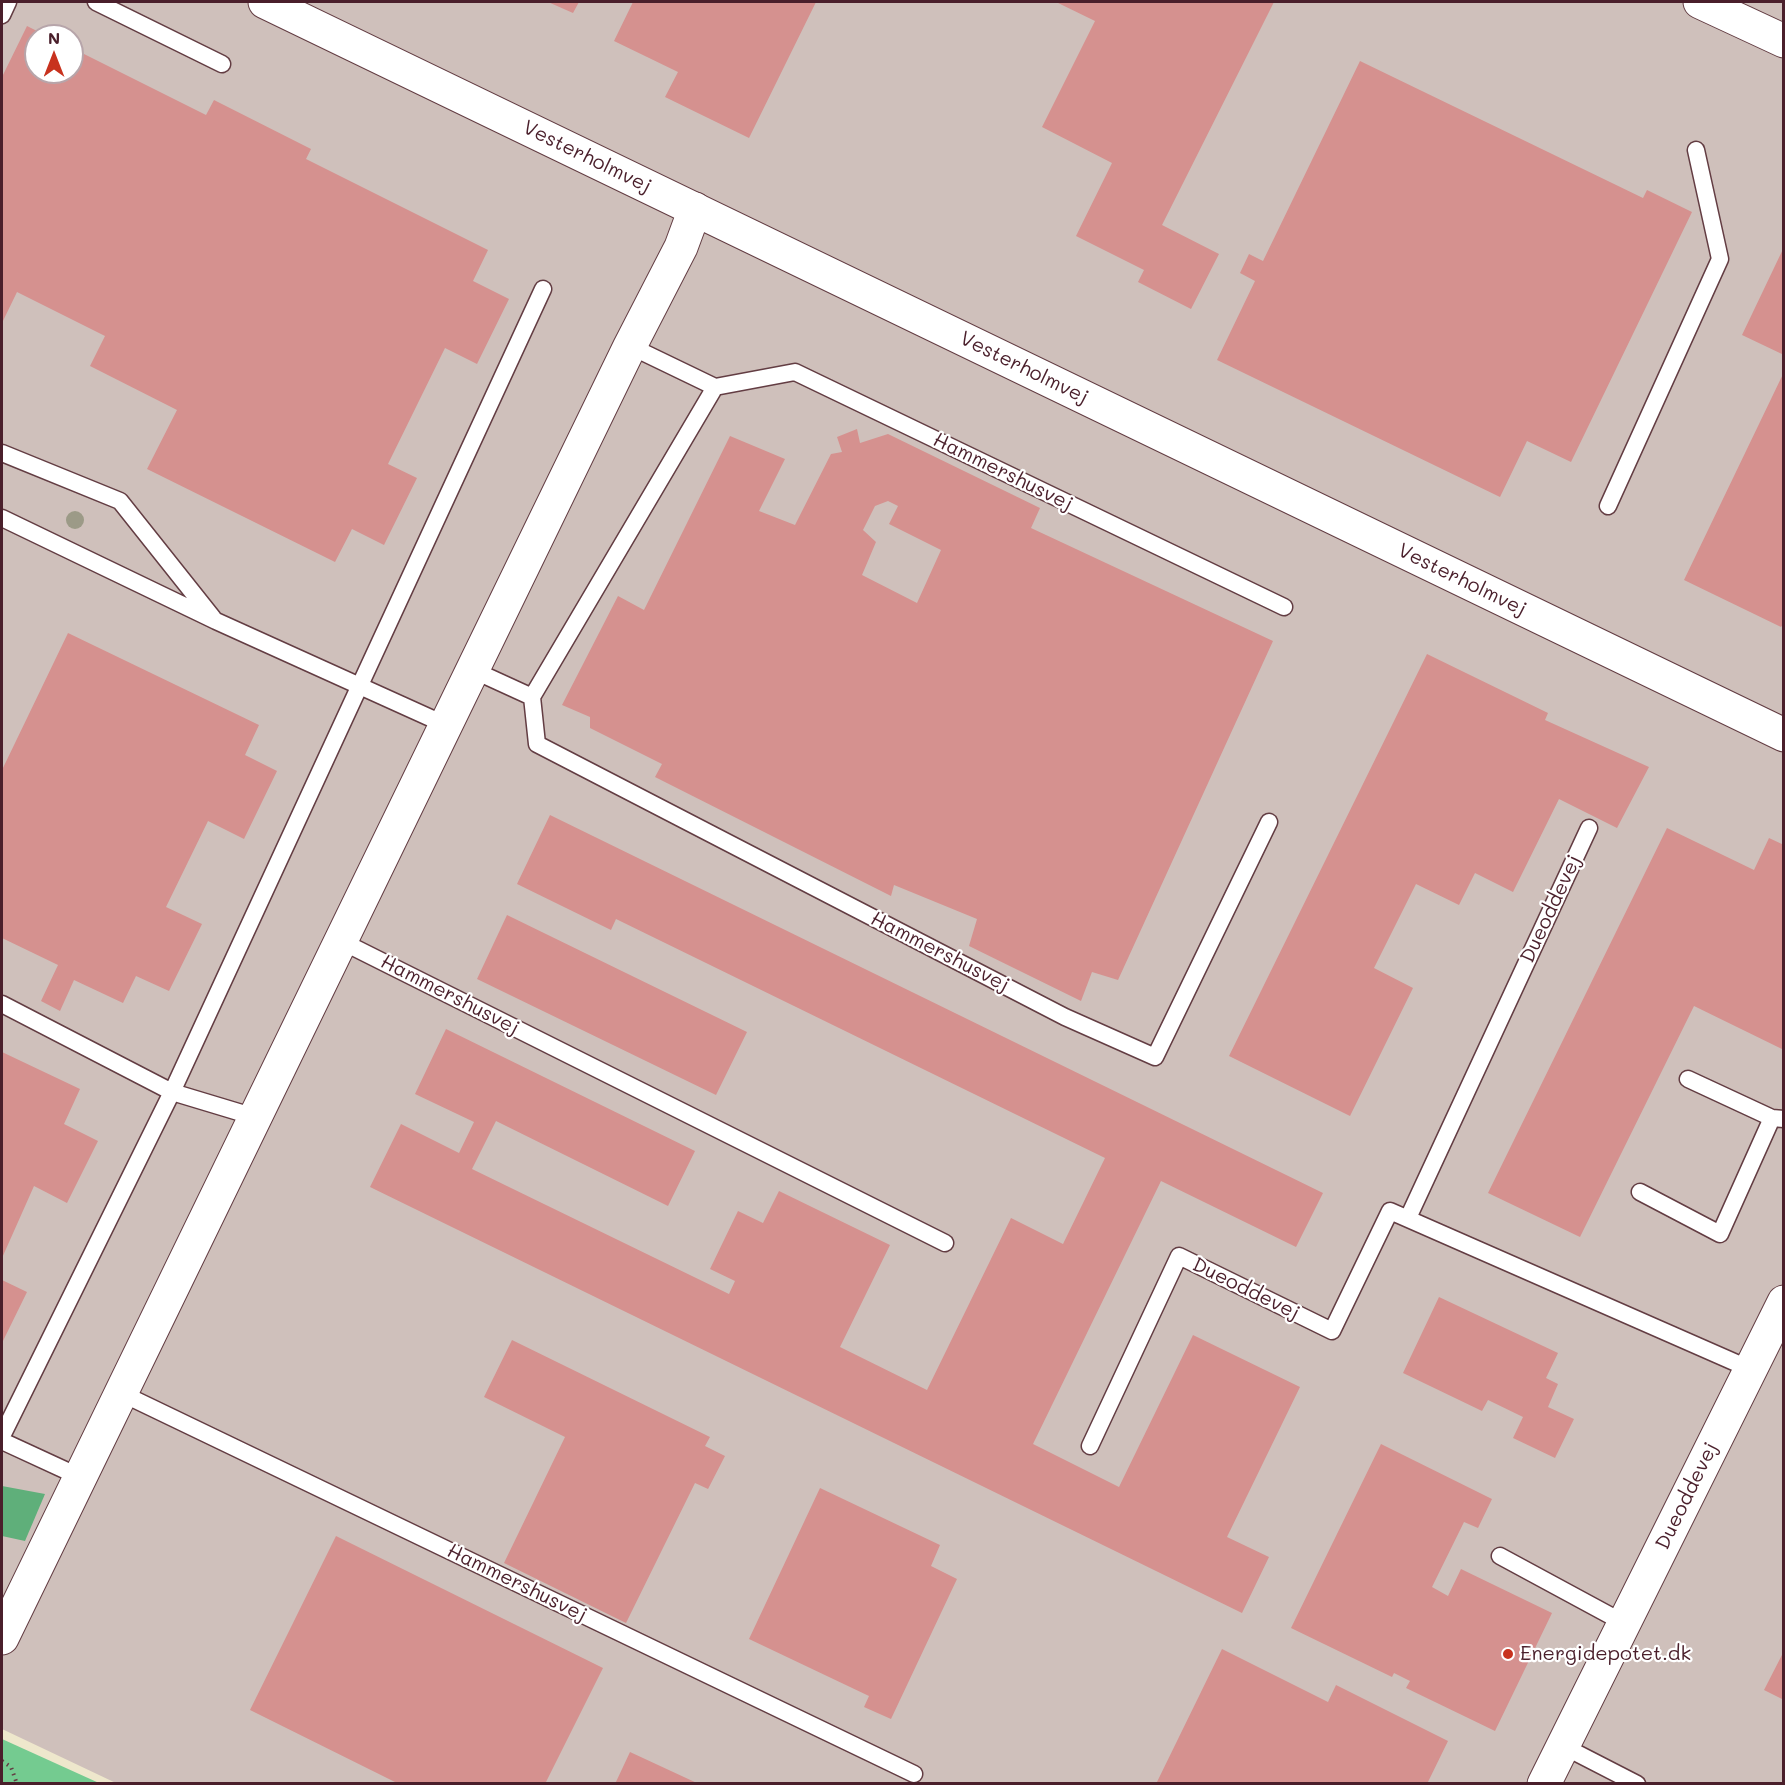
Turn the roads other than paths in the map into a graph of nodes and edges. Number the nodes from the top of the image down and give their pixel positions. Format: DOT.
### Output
graph roads {
  1 [pos="8,2"];
  2 [pos="96,2"];
  3 [pos="265,2"];
  4 [pos="1700,2"];
  5 [pos="2,15"];
  6 [pos="1784,41"];
  7 [pos="222,63"];
  8 [pos="1696,150"];
  9 [pos="695,209"];
  10 [pos="543,289"];
  11 [pos="630,346"];
  12 [pos="715,387"];
  13 [pos="2,453"];
  14 [pos="1608,506"];
  15 [pos="2,518"];
  16 [pos="1284,607"];
  17 [pos="216,621"];
  18 [pos="473,670"];
  19 [pos="358,685"];
  20 [pos="532,696"];
  21 [pos="446,725"];
  22 [pos="1784,735"];
  23 [pos="1269,822"];
  24 [pos="1588,828"];
  25 [pos="341,940"];
  26 [pos="2,1004"];
  27 [pos="1688,1078"];
  28 [pos="172,1092"];
  29 [pos="255,1118"];
  30 [pos="1778,1119"];
  31 [pos="1640,1192"];
  32 [pos="1408,1218"];
  33 [pos="945,1243"];
  34 [pos="1784,1302"];
  35 [pos="1750,1369"];
  36 [pos="121,1393"];
  37 [pos="2,1438"];
  38 [pos="1090,1446"];
  39 [pos="80,1477"];
  40 [pos="1500,1556"];
  41 [pos="1624,1623"];
  42 [pos="2,1638"];
  43 [pos="1563,1746"];
  44 [pos="914,1774"];
  45 [pos="1544,1784"];
  46 [pos="1637,1784"];
  1 -- 5 [label="lane"];
  2 -- 7 [label="lane"];
  3 -- 9 [label="street, Vesterholmvej"];
  4 -- 6 [label="street"];
  8 -- 14 [label="lane"];
  9 -- 11 [label="street"];
  9 -- 22 [label="street, Vesterholmvej"];
  10 -- 19 [label="lane"];
  11 -- 12 [label="lane"];
  11 -- 18 [label="street"];
  12 -- 16 [label="lane, Hammershusvej"];
  12 -- 20 [label="lane"];
  13 -- 17 [label="lane"];
  15 -- 17 [label="lane"];
  17 -- 19 [label="lane"];
  18 -- 20 [label="lane"];
  18 -- 21 [label="street"];
  19 -- 21 [label="lane"];
  19 -- 28 [label="lane"];
  20 -- 23 [label="lane, Hammershusvej"];
  21 -- 25 [label="street"];
  24 -- 32 [label="lane, Dueoddevej"];
  25 -- 29 [label="street"];
  25 -- 33 [label="lane, Hammershusvej"];
  26 -- 28 [label="lane"];
  27 -- 30 [label="lane"];
  28 -- 29 [label="lane"];
  28 -- 37 [label="lane"];
  29 -- 36 [label="street"];
  30 -- 31 [label="lane"];
  32 -- 35 [label="lane"];
  32 -- 38 [label="lane, Dueoddevej"];
  34 -- 35 [label="street, Dueoddevej"];
  35 -- 41 [label="street, Dueoddevej"];
  36 -- 39 [label="street"];
  36 -- 44 [label="lane, Hammershusvej"];
  37 -- 39 [label="lane"];
  39 -- 42 [label="street"];
  40 -- 41 [label="lane"];
  41 -- 43 [label="street, Dueoddevej"];
  43 -- 45 [label="street, Dueoddevej"];
  43 -- 46 [label="lane"];
}
